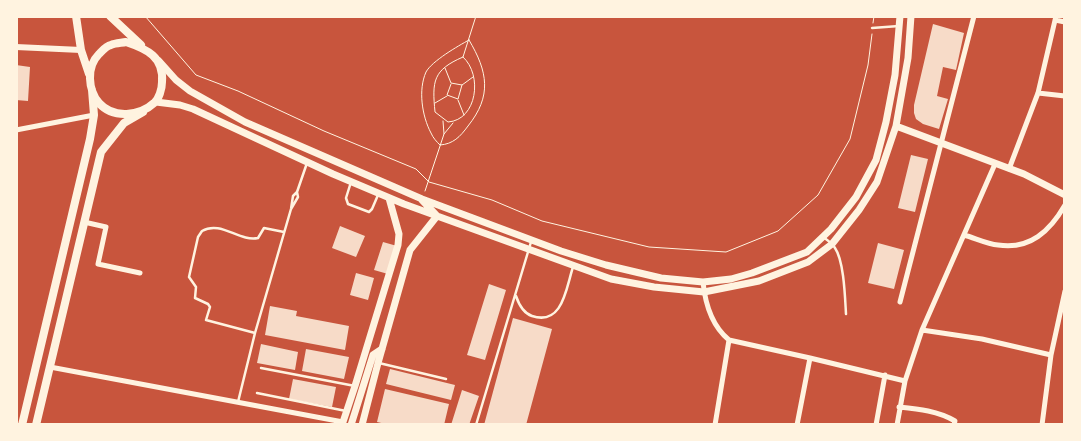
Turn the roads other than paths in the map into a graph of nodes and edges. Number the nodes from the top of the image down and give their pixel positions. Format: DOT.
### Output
graph roads {
  1 [pos="76,16"];
  2 [pos="110,16"];
  3 [pos="900,16"];
  4 [pos="911,16"];
  5 [pos="974,16"];
  6 [pos="1056,18"];
  7 [pos="1065,22"];
  8 [pos="900,26"];
  9 [pos="872,28"];
  10 [pos="16,47"];
  11 [pos="144,48"];
  12 [pos="81,50"];
  13 [pos="157,59"];
  14 [pos="89,74"];
  15 [pos="92,90"];
  16 [pos="1038,93"];
  17 [pos="1065,96"];
  18 [pos="156,102"];
  19 [pos="143,112"];
  20 [pos="94,115"];
  21 [pos="896,126"];
  22 [pos="16,130"];
  23 [pos="941,144"];
  24 [pos="307,161"];
  25 [pos="995,164"];
  26 [pos="1009,168"];
  27 [pos="351,182"];
  28 [pos="379,193"];
  29 [pos="1065,194"];
  30 [pos="389,198"];
  31 [pos="422,199"];
  32 [pos="1065,205"];
  33 [pos="437,216"];
  34 [pos="84,222"];
  35 [pos="284,232"];
  36 [pos="964,234"];
  37 [pos="823,237"];
  38 [pos="532,240"];
  39 [pos="832,244"];
  40 [pos="529,249"];
  41 [pos="574,266"];
  42 [pos="140,274"];
  43 [pos="703,282"];
  44 [pos="1065,291"];
  45 [pos="704,292"];
  46 [pos="516,294"];
  47 [pos="900,302"];
  48 [pos="846,314"];
  49 [pos="922,330"];
  50 [pos="255,333"];
  51 [pos="729,340"];
  52 [pos="369,343"];
  53 [pos="1051,354"];
  54 [pos="810,358"];
  55 [pos="374,360"];
  56 [pos="50,367"];
  57 [pos="261,368"];
  58 [pos="885,376"];
  59 [pos="446,379"];
  60 [pos="905,381"];
  61 [pos="355,386"];
  62 [pos="257,393"];
  63 [pos="238,402"];
  64 [pos="899,407"];
  65 [pos="347,411"];
  66 [pos="342,423"];
  67 [pos="22,425"];
  68 [pos="36,425"];
  69 [pos="351,425"];
  70 [pos="362,425"];
  71 [pos="476,425"];
  72 [pos="715,425"];
  73 [pos="797,425"];
  74 [pos="876,425"];
  75 [pos="897,425"];
  76 [pos="954,425"];
  77 [pos="1042,425"];
  1 -- 12 [label="main road"];
  2 -- 11 [label="main road"];
  3 -- 8 [label="main road"];
  4 -- 21 [label="main road"];
  5 -- 23 [label="street"];
  6 -- 7 [label="street"];
  6 -- 16 [label="street"];
  8 -- 9 [label="lane"];
  8 -- 37 [label="main road"];
  10 -- 12 [label="street"];
  11 -- 13 [label="main road"];
  11 -- 14 [label="main road"];
  12 -- 14 [label="main road"];
  13 -- 18 [label="main road"];
  13 -- 31 [label="main road"];
  14 -- 15 [label="main road"];
  15 -- 19 [label="main road"];
  15 -- 20 [label="main road"];
  16 -- 17 [label="street"];
  16 -- 26 [label="street"];
  18 -- 19 [label="main road"];
  18 -- 24 [label="main road"];
  19 -- 34 [label="main road"];
  20 -- 22 [label="street"];
  20 -- 67 [label="main road"];
  21 -- 23 [label="main road"];
  21 -- 39 [label="main road"];
  23 -- 25 [label="main road"];
  23 -- 47 [label="street"];
  24 -- 27 [label="main road"];
  24 -- 35 [label="lane"];
  25 -- 26 [label="main road"];
  25 -- 36 [label="street"];
  26 -- 29 [label="main road"];
  27 -- 28 [label="main road"];
  27 -- 28 [label="lane"];
  28 -- 30 [label="main road"];
  30 -- 33 [label="main road"];
  30 -- 52 [label="main road"];
  31 -- 33 [label="main road"];
  31 -- 38 [label="main road"];
  32 -- 36 [label="street"];
  33 -- 40 [label="main road"];
  33 -- 55 [label="main road"];
  34 -- 42 [label="street"];
  34 -- 56 [label="main road"];
  35 -- 50 [label="lane"];
  35 -- 50 [label="lane"];
  36 -- 49 [label="street"];
  37 -- 39 [label="lane"];
  37 -- 43 [label="main road"];
  38 -- 40 [label="lane"];
  38 -- 43 [label="main road"];
  39 -- 45 [label="main road"];
  39 -- 48 [label="lane"];
  40 -- 41 [label="main road"];
  40 -- 46 [label="lane"];
  41 -- 45 [label="main road"];
  41 -- 46 [label="lane"];
  43 -- 45 [label="street"];
  44 -- 53 [label="street"];
  45 -- 51 [label="street"];
  46 -- 71 [label="lane"];
  49 -- 53 [label="street"];
  49 -- 60 [label="street"];
  50 -- 63 [label="lane"];
  51 -- 54 [label="street"];
  51 -- 72 [label="street"];
  52 -- 55 [label="main road"];
  52 -- 61 [label="main road"];
  53 -- 77 [label="street"];
  54 -- 58 [label="street"];
  54 -- 73 [label="street"];
  55 -- 59 [label="lane"];
  55 -- 69 [label="main road"];
  55 -- 70 [label="main road"];
  56 -- 63 [label="street"];
  56 -- 68 [label="main road"];
  57 -- 61 [label="lane"];
  58 -- 60 [label="street"];
  58 -- 74 [label="street"];
  60 -- 64 [label="street"];
  61 -- 65 [label="main road"];
  62 -- 65 [label="lane"];
  63 -- 66 [label="street"];
  64 -- 75 [label="street"];
  64 -- 76 [label="street"];
  65 -- 66 [label="main road"];
}
